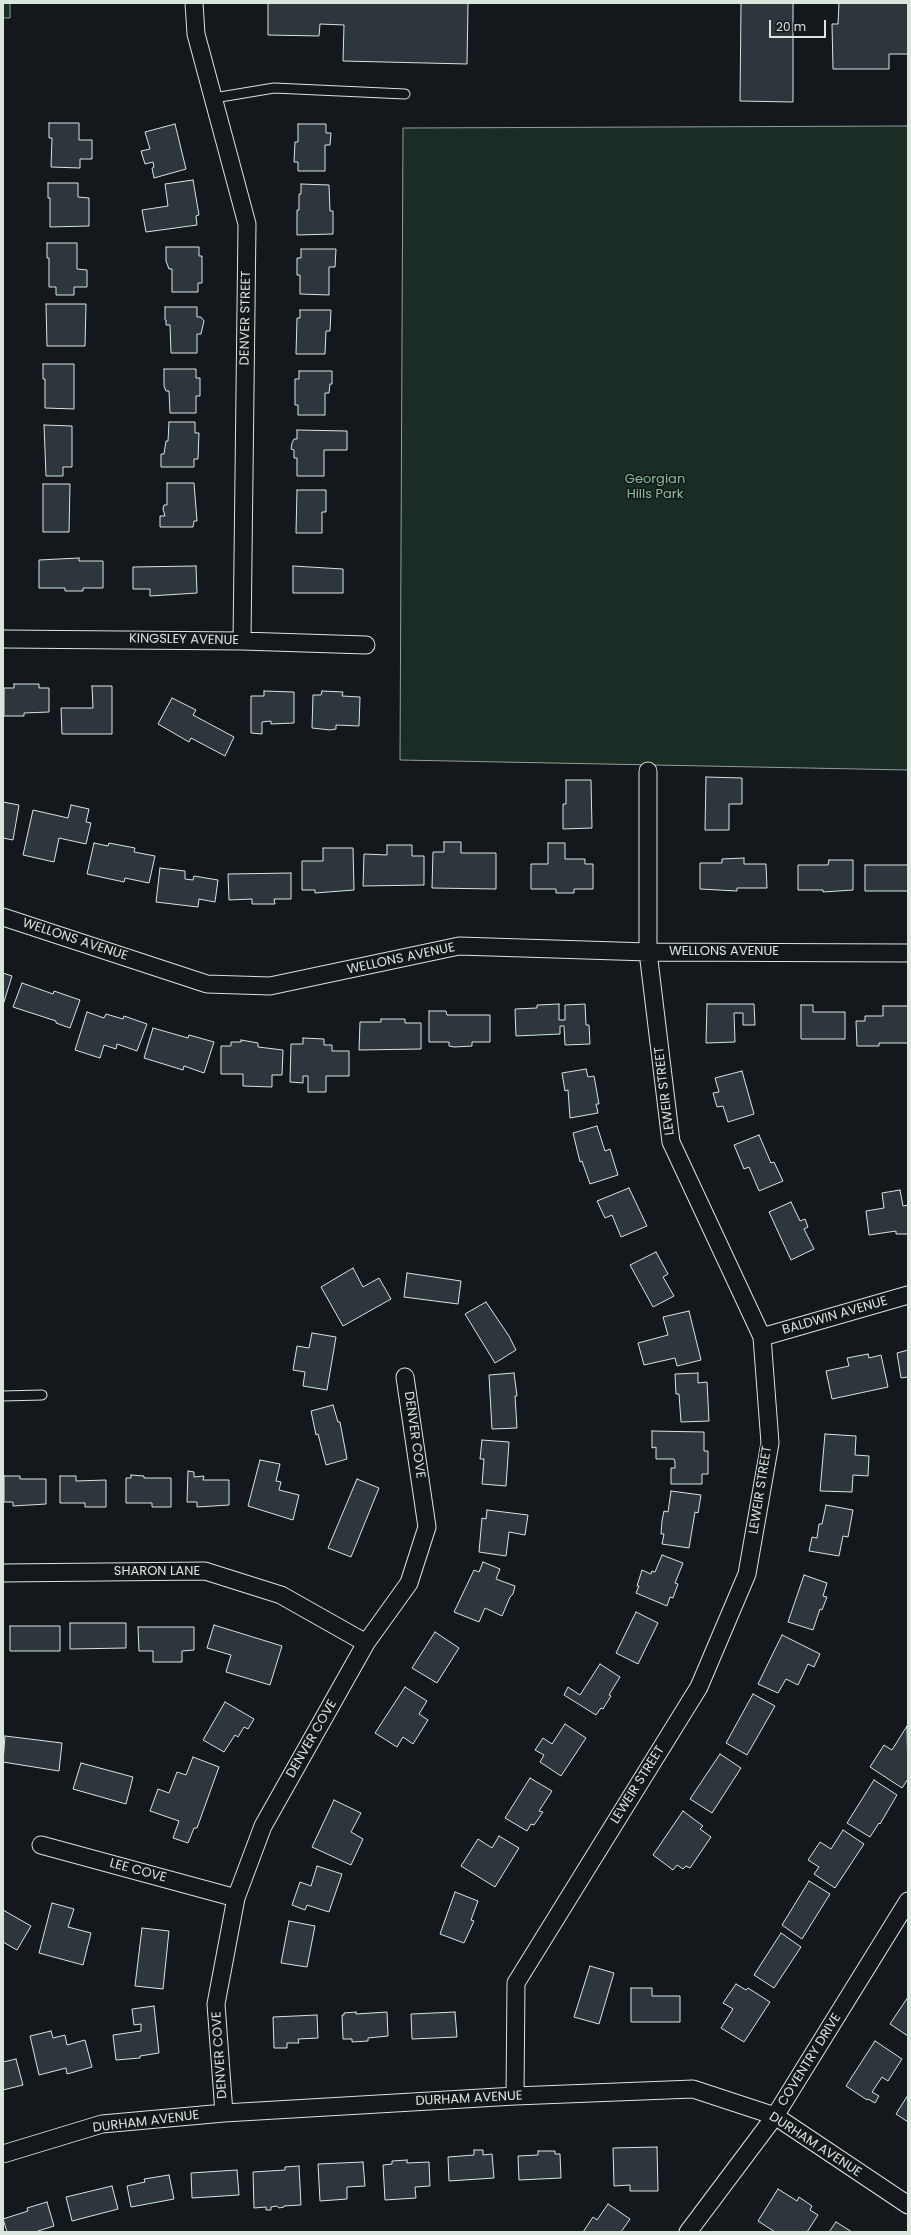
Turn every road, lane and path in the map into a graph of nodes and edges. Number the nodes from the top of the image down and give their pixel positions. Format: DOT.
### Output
graph roads {
  1 [pos="194,3"];
  2 [pos="405,94"];
  3 [pos="214,98"];
  4 [pos="3,639"];
  5 [pos="242,641"];
  6 [pos="366,645"];
  7 [pos="648,771"];
  8 [pos="3,917"];
  9 [pos="648,952"];
  10 [pos="908,953"];
  11 [pos="908,1295"];
  12 [pos="762,1337"];
  13 [pos="405,1377"];
  14 [pos="42,1395"];
  15 [pos="3,1396"];
  16 [pos="3,1573"];
  17 [pos="366,1643"];
  18 [pos="41,1845"];
  19 [pos="236,1898"];
  20 [pos="908,1901"];
  21 [pos="515,2096"];
  22 [pos="224,2113"];
  23 [pos="775,2116"];
  24 [pos="3,2154"];
  25 [pos="908,2205"];
  26 [pos="688,2232"];
  1 -- 3 [label="street, DENVER STREET"];
  2 -- 3 [label="lane"];
  3 -- 5 [label="street, DENVER STREET"];
  4 -- 5 [label="street, KINGSLEY AVENUE"];
  5 -- 6 [label="street, KINGSLEY AVENUE"];
  7 -- 9 [label="street, LEWEIR STREET"];
  8 -- 9 [label="street, WELLONS AVENUE"];
  9 -- 10 [label="street, WELLONS AVENUE"];
  9 -- 12 [label="street, LEWEIR STREET"];
  11 -- 12 [label="street, BALDWIN AVENUE"];
  12 -- 21 [label="street, LEWEIR STREET"];
  13 -- 17 [label="street, DENVER COVE"];
  14 -- 15 [label="lane"];
  16 -- 17 [label="street, SHARON LANE"];
  17 -- 19 [label="street, DENVER COVE"];
  18 -- 19 [label="street, LEE COVE"];
  19 -- 22 [label="street, DENVER COVE"];
  20 -- 23 [label="street, COVENTRY DRIVE"];
  21 -- 22 [label="street, DURHAM AVENUE"];
  21 -- 23 [label="street, DURHAM AVENUE"];
  22 -- 24 [label="street, DURHAM AVENUE"];
  23 -- 25 [label="street, DURHAM AVENUE"];
  23 -- 26 [label="street, COVENTRY DRIVE"];
}
